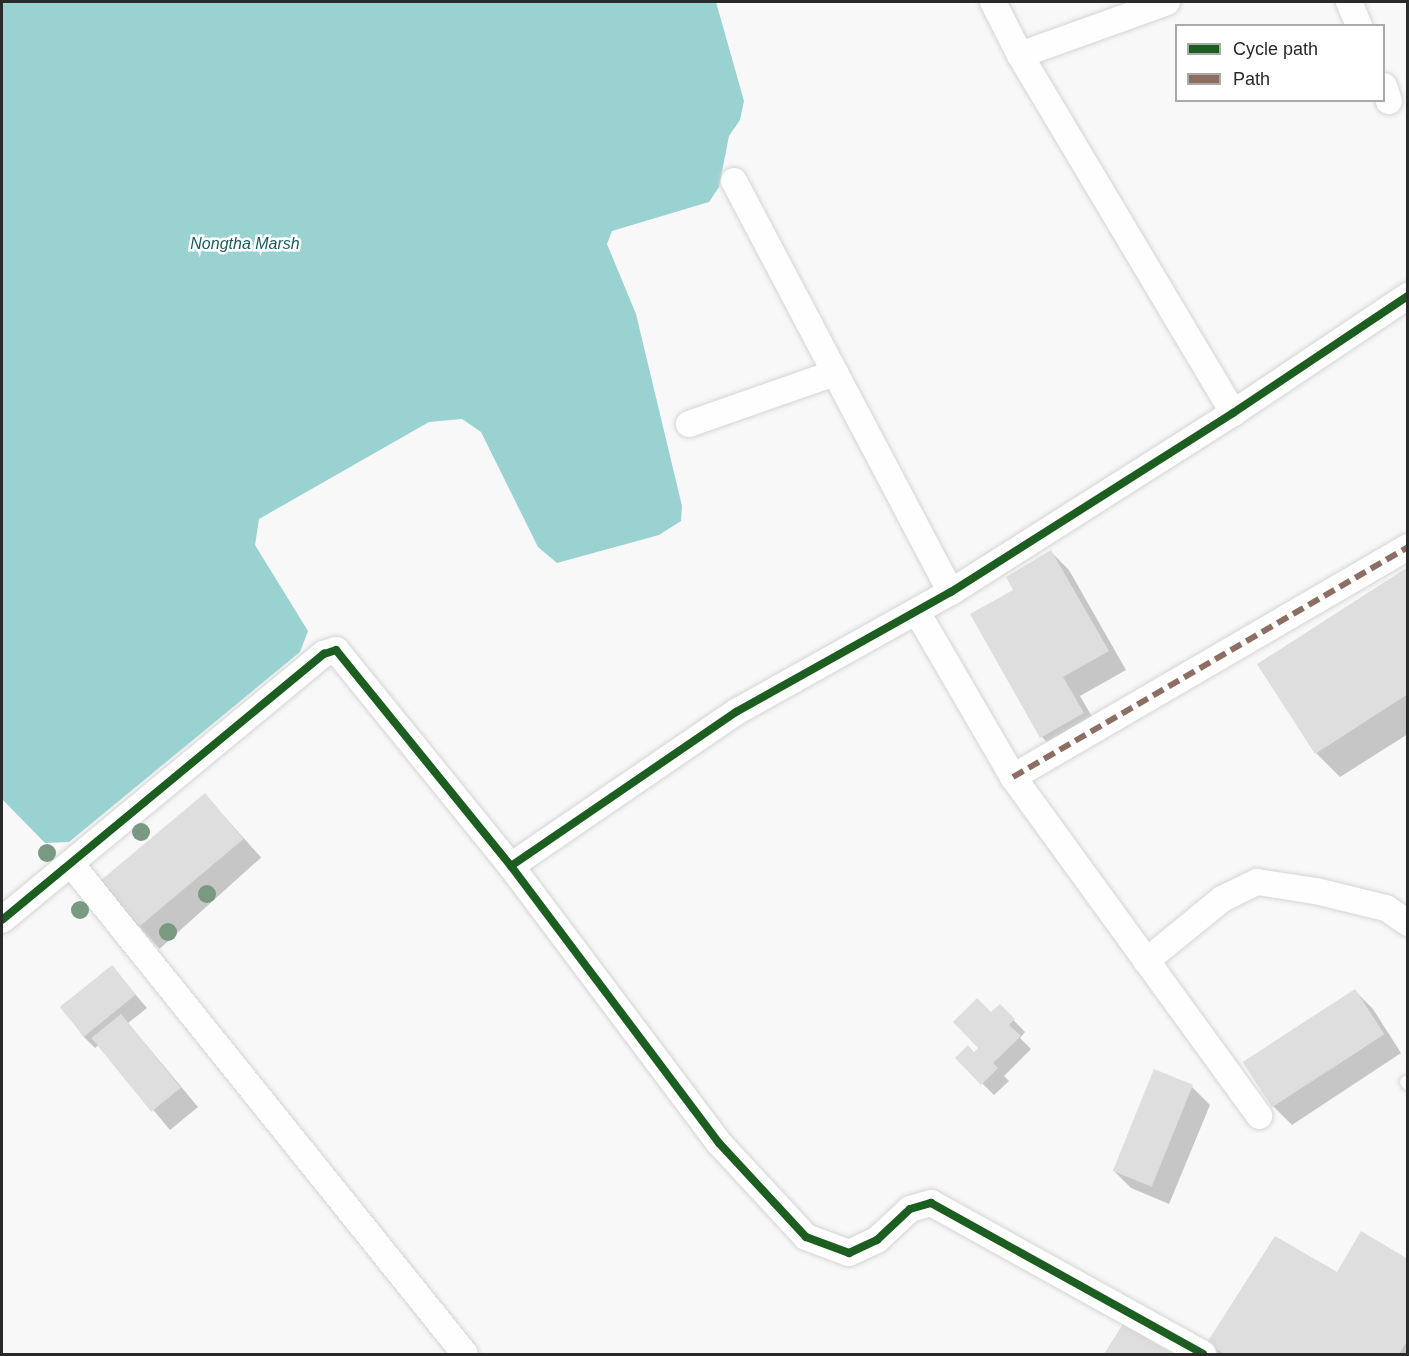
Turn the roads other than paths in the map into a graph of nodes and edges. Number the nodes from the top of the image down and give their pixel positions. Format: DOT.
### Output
graph roads {
  1 [pos="993,2"];
  2 [pos="1167,2"];
  3 [pos="1349,2"];
  4 [pos="1358,24"];
  5 [pos="1020,55"];
  6 [pos="734,181"];
  7 [pos="1407,296"];
  8 [pos="835,373"];
  9 [pos="1233,413"];
  10 [pos="689,424"];
  11 [pos="1407,547"];
  12 [pos="951,592"];
  13 [pos="917,612"];
  14 [pos="1013,777"];
  15 [pos="72,865"];
  16 [pos="511,866"];
  17 [pos="2,920"];
  18 [pos="1407,923"];
  19 [pos="1146,961"];
  20 [pos="1259,1116"];
  21 [pos="465,1354"];
  22 [pos="1203,1354"];
  1 -- 5 [label="street"];
  2 -- 5 [label="street"];
  3 -- 4 [label="street"];
  5 -- 9 [label="street"];
  6 -- 8 [label="street"];
  7 -- 9 [label="street"];
  8 -- 10 [label="street"];
  8 -- 12 [label="street"];
  9 -- 12 [label="street"];
  11 -- 14 [label="street"];
  12 -- 13 [label="street"];
  13 -- 14 [label="street"];
  13 -- 16 [label="street"];
  14 -- 19 [label="street"];
  15 -- 16 [label="street"];
  15 -- 17 [label="street"];
  15 -- 21 [label="street"];
  16 -- 22 [label="street"];
  18 -- 19 [label="street"];
  19 -- 20 [label="street"];
}
